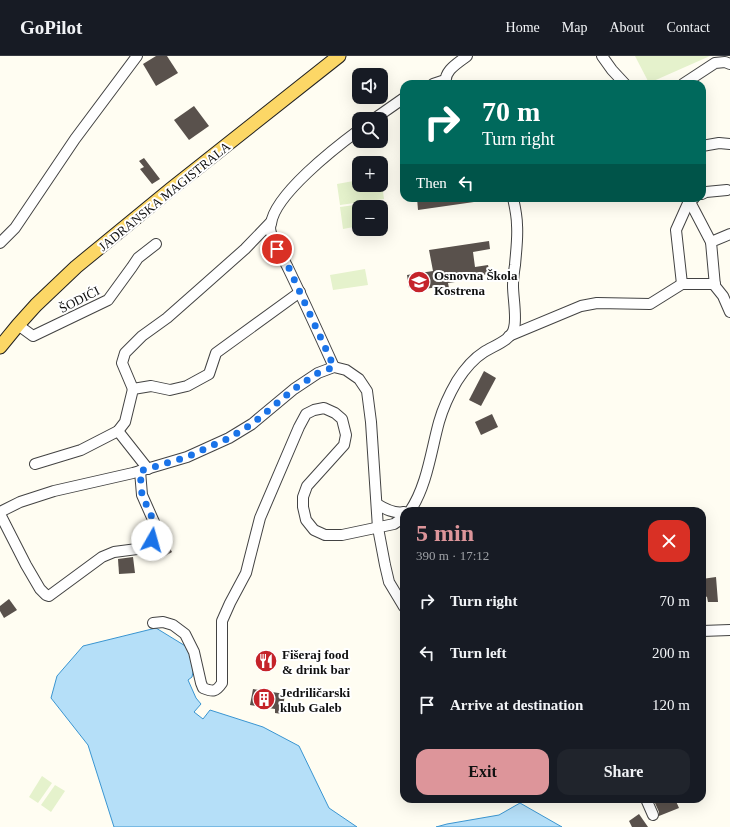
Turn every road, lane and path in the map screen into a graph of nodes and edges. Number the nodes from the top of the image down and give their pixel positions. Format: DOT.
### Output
graph roads {
  1 [pos="137,56"];
  2 [pos="339,56"];
  3 [pos="467,56"];
  4 [pos="602,56"];
  5 [pos="730,64"];
  6 [pos="446,80"];
  7 [pos="621,80"];
  8 [pos="689,80"];
  9 [pos="400,101"];
  10 [pos="384,112"];
  11 [pos="352,135"];
  12 [pos="730,144"];
  13 [pos="706,145"];
  14 [pos="727,190"];
  15 [pos="706,192"];
  16 [pos="514,202"];
  17 [pos="689,202"];
  18 [pos="691,202"];
  19 [pos="271,222"];
  20 [pos="730,234"];
  21 [pos="711,242"];
  22 [pos="0,243"];
  23 [pos="156,244"];
  24 [pos="682,284"];
  25 [pos="715,284"];
  26 [pos="300,292"];
  27 [pos="730,312"];
  28 [pos="18,325"];
  29 [pos="509,336"];
  30 [pos="3,339"];
  31 [pos="334,367"];
  32 [pos="133,389"];
  33 [pos="118,431"];
  34 [pos="35,464"];
  35 [pos="144,470"];
  36 [pos="377,504"];
  37 [pos="413,507"];
  38 [pos="0,513"];
  39 [pos="400,513"];
  40 [pos="400,520"];
  41 [pos="378,528"];
  42 [pos="400,601"];
  43 [pos="153,622"];
  44 [pos="730,630"];
  45 [pos="706,631"];
  46 [pos="648,803"];
  47 [pos="653,815"];
  1 -- 22 [label="street"];
  2 -- 28 [label="main road, JADRANSKA MAGISTRALA"];
  3 -- 6 [label="street"];
  4 -- 7 [label="street"];
  5 -- 8 [label="street"];
  9 -- 10 [label="street"];
  11 -- 19 [label="street"];
  12 -- 13 [label="street"];
  14 -- 15 [label="street"];
  16 -- 29 [label="street"];
  17 -- 24 [label="street"];
  18 -- 21 [label="street"];
  19 -- 26 [label="street"];
  19 -- 32 [label="street"];
  20 -- 21 [label="street"];
  21 -- 25 [label="street"];
  23 -- 28 [label="street, ŠODIĆI"];
  24 -- 25 [label="street"];
  24 -- 29 [label="street"];
  25 -- 27 [label="street"];
  26 -- 31 [label="street"];
  26 -- 32 [label="street"];
  28 -- 30 [label="main road, JADRANSKA MAGISTRALA"];
  29 -- 37 [label="street"];
  31 -- 35 [label="street"];
  31 -- 36 [label="street"];
  32 -- 33 [label="street"];
  33 -- 34 [label="street"];
  33 -- 35 [label="street"];
  35 -- 38 [label="street"];
  35 -- 38 [label="street"];
  36 -- 39 [label="street"];
  36 -- 41 [label="street"];
  40 -- 41 [label="street"];
  41 -- 42 [label="street"];
  41 -- 43 [label="street"];
  44 -- 45 [label="street"];
  46 -- 47 [label="street"];
}
